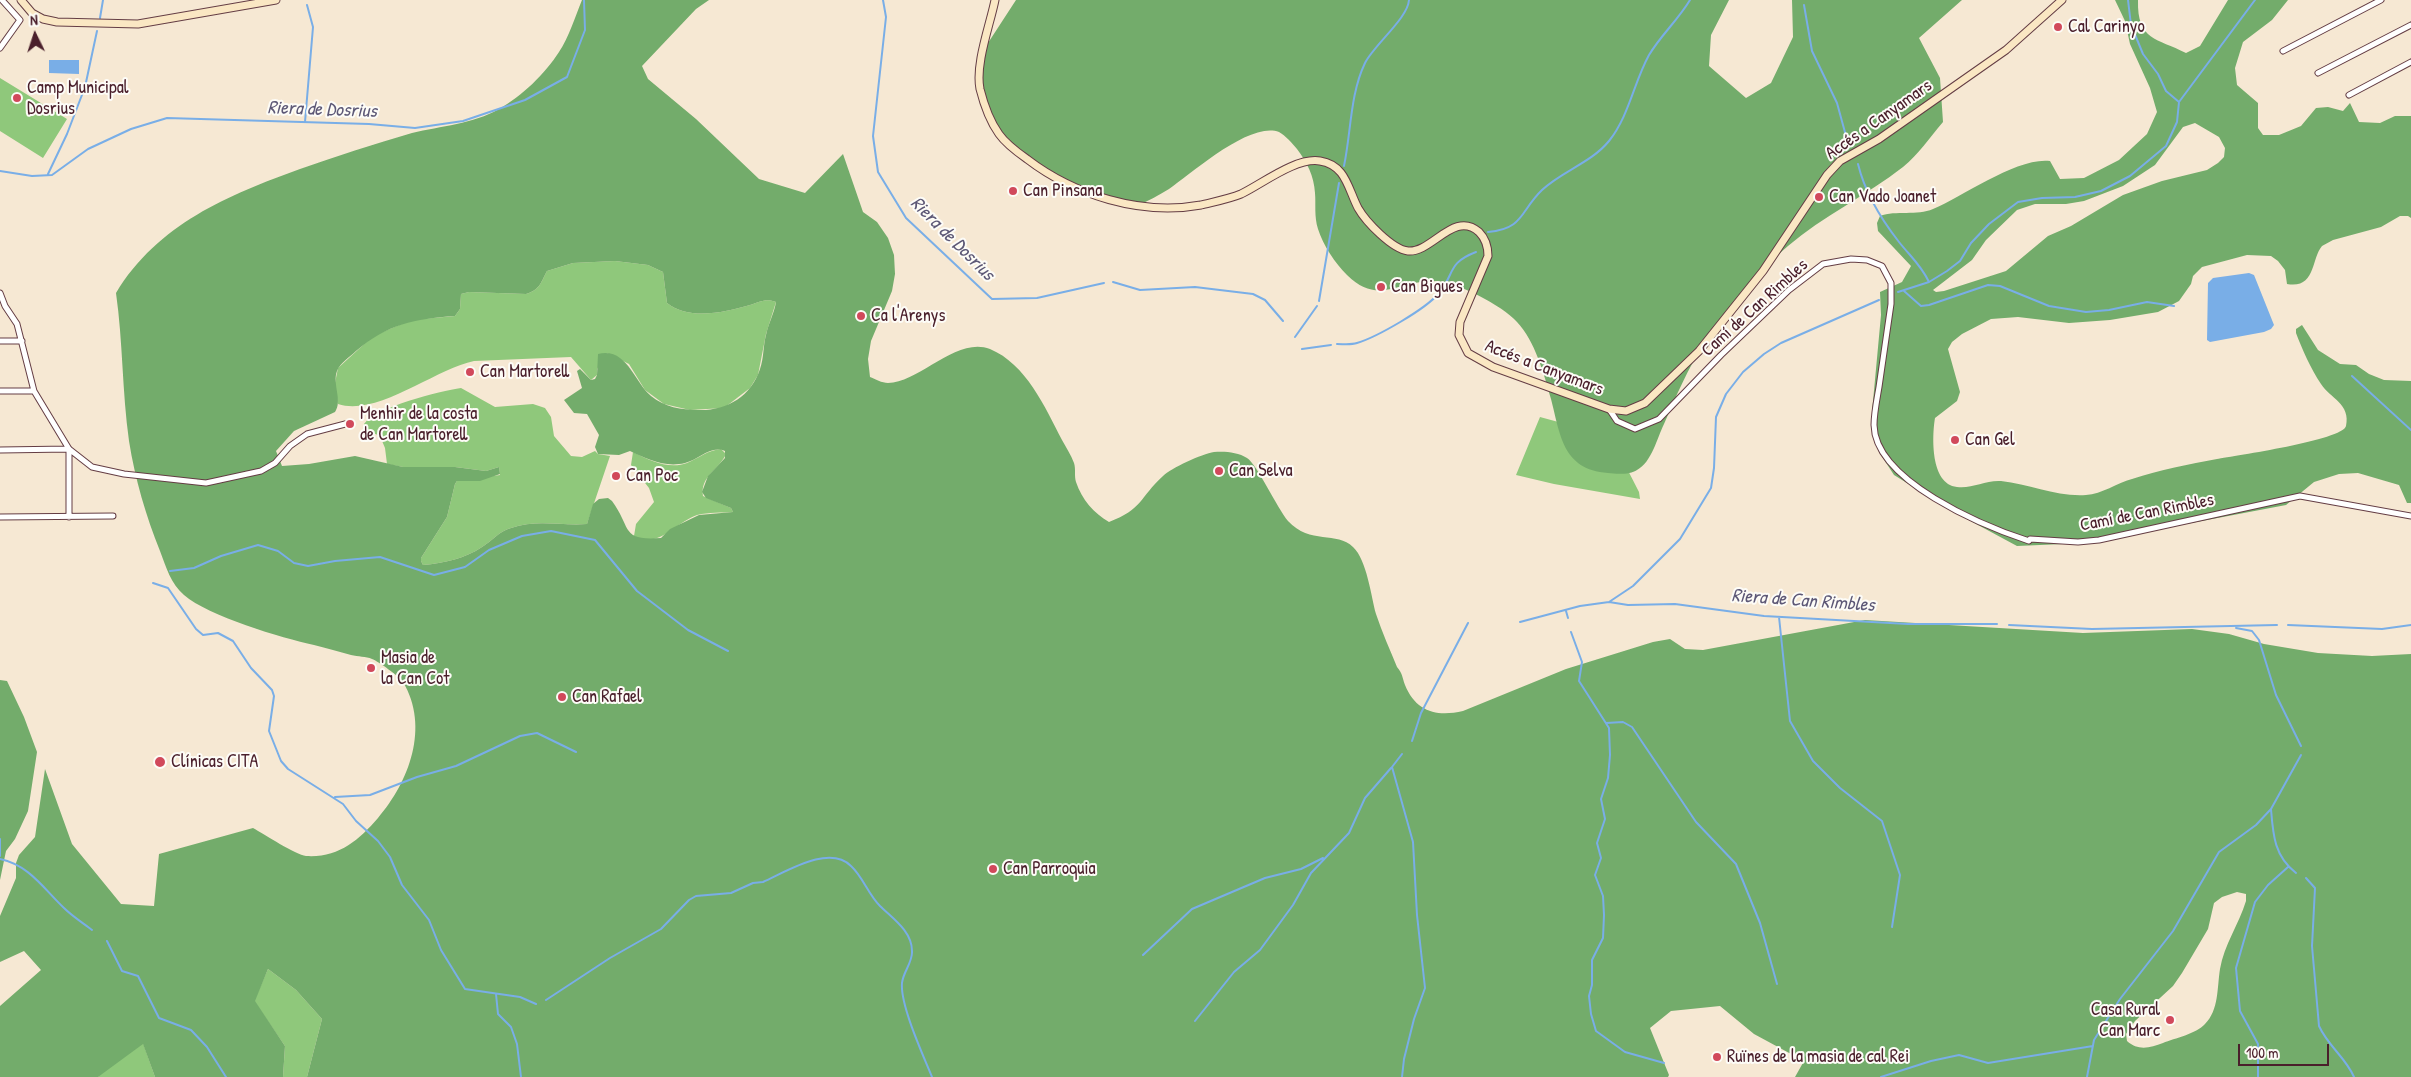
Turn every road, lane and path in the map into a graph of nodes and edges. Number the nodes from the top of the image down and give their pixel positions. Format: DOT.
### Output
graph roads {
  1 [pos="2,0"];
  2 [pos="21,0"];
  3 [pos="276,0"];
  4 [pos="995,0"];
  5 [pos="2062,0"];
  6 [pos="2381,0"];
  7 [pos="2411,25"];
  8 [pos="0,48"];
  9 [pos="2284,51"];
  10 [pos="2411,62"];
  11 [pos="2318,73"];
  12 [pos="2349,95"];
  13 [pos="0,293"];
  14 [pos="0,341"];
  15 [pos="22,341"];
  16 [pos="0,391"];
  17 [pos="34,391"];
  18 [pos="1609,409"];
  19 [pos="349,423"];
  20 [pos="69,449"];
  21 [pos="0,450"];
  22 [pos="113,516"];
  23 [pos="2411,516"];
  24 [pos="0,517"];
  25 [pos="69,517"];
  1 -- 8 [label="street"];
  2 -- 3 [label="street"];
  4 -- 18 [label="street, Accés a Canyamars"];
  5 -- 18 [label="street, Accés a Canyamars"];
  6 -- 9 [label="street"];
  7 -- 11 [label="street"];
  10 -- 12 [label="street"];
  13 -- 15 [label="street"];
  14 -- 15 [label="street"];
  15 -- 17 [label="street"];
  16 -- 17 [label="street"];
  17 -- 20 [label="street"];
  18 -- 23 [label="street, Camí de Can Rimbles"];
  19 -- 20 [label="street"];
  20 -- 21 [label="street"];
  20 -- 25 [label="street"];
  22 -- 25 [label="street"];
  24 -- 25 [label="street"];
}
